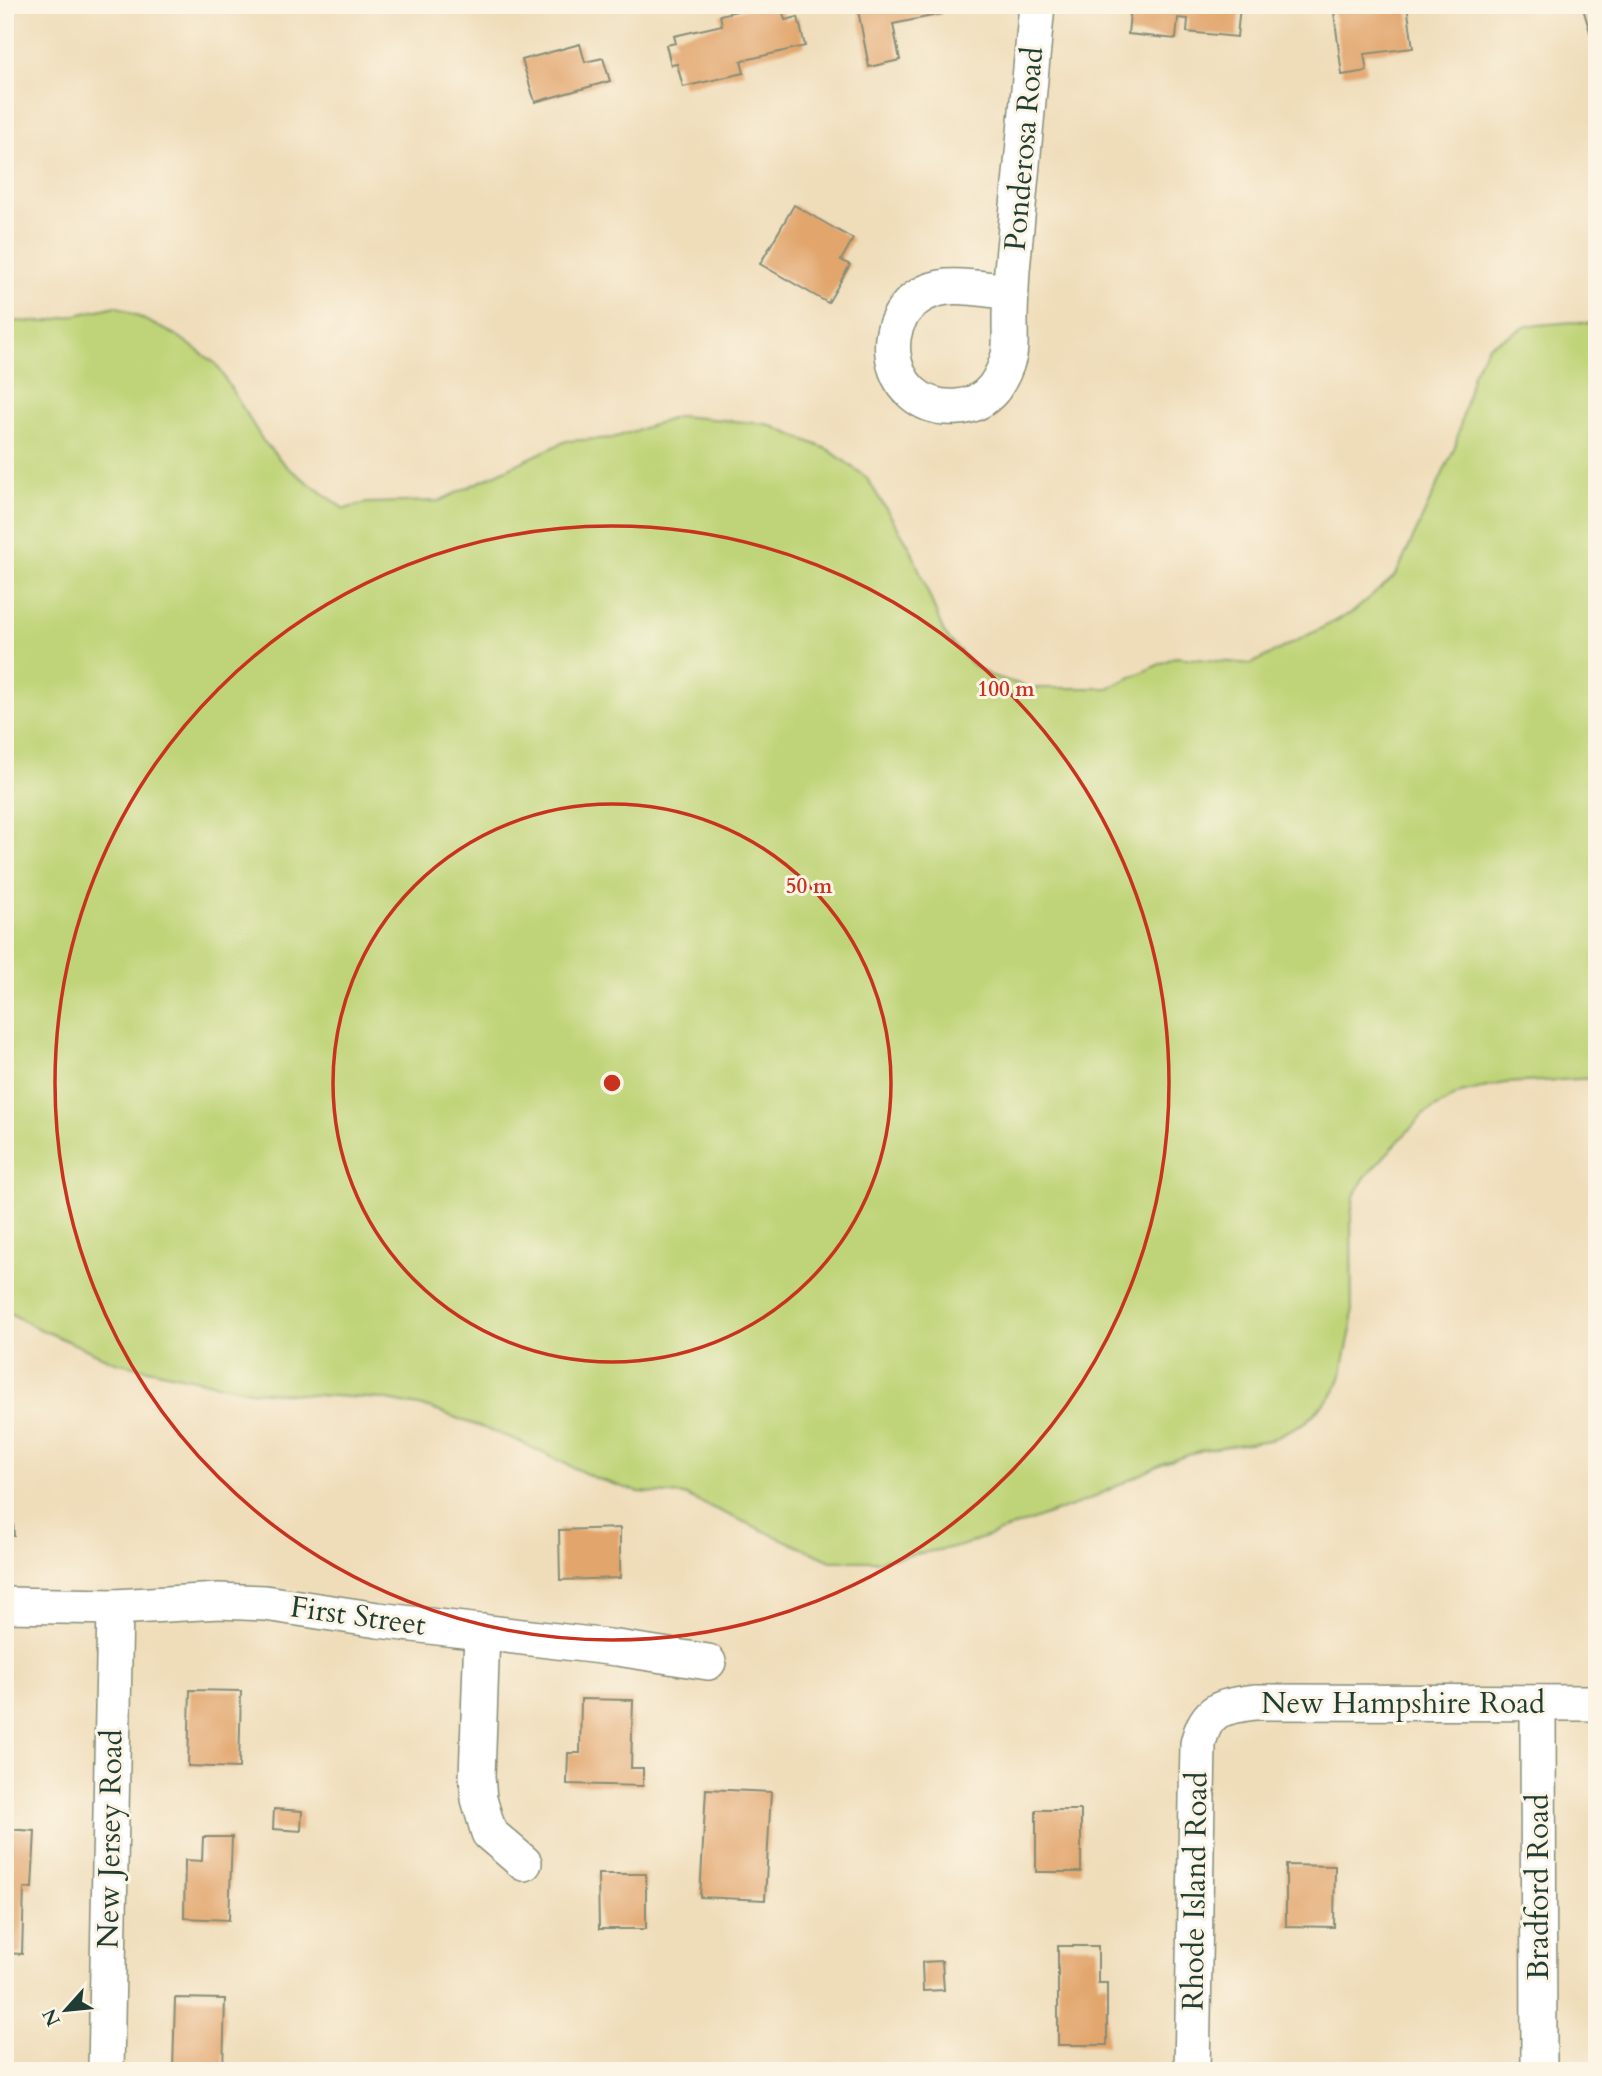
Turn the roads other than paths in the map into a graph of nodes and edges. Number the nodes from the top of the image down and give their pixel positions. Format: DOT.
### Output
graph roads {
  1 [pos="1037,5"];
  2 [pos="1010,292"];
  3 [pos="5,1605"];
  4 [pos="115,1607"];
  5 [pos="482,1632"];
  6 [pos="708,1662"];
  7 [pos="1538,1703"];
  8 [pos="1597,1703"];
  9 [pos="1211,1714"];
  10 [pos="524,1863"];
  11 [pos="106,2071"];
  12 [pos="1192,2071"];
  13 [pos="1538,2071"];
  1 -- 2 [label="street, Ponderosa Road"];
  3 -- 4 [label="street, First Street"];
  4 -- 5 [label="street, First Street"];
  4 -- 11 [label="street, New Jersey Road"];
  5 -- 6 [label="street, First Street"];
  5 -- 10 [label="street"];
  7 -- 8 [label="street, New Hampshire Road"];
  7 -- 9 [label="street, New Hampshire Road"];
  7 -- 13 [label="street, Bradford Road"];
  9 -- 12 [label="street, Rhode Island Road"];
}
